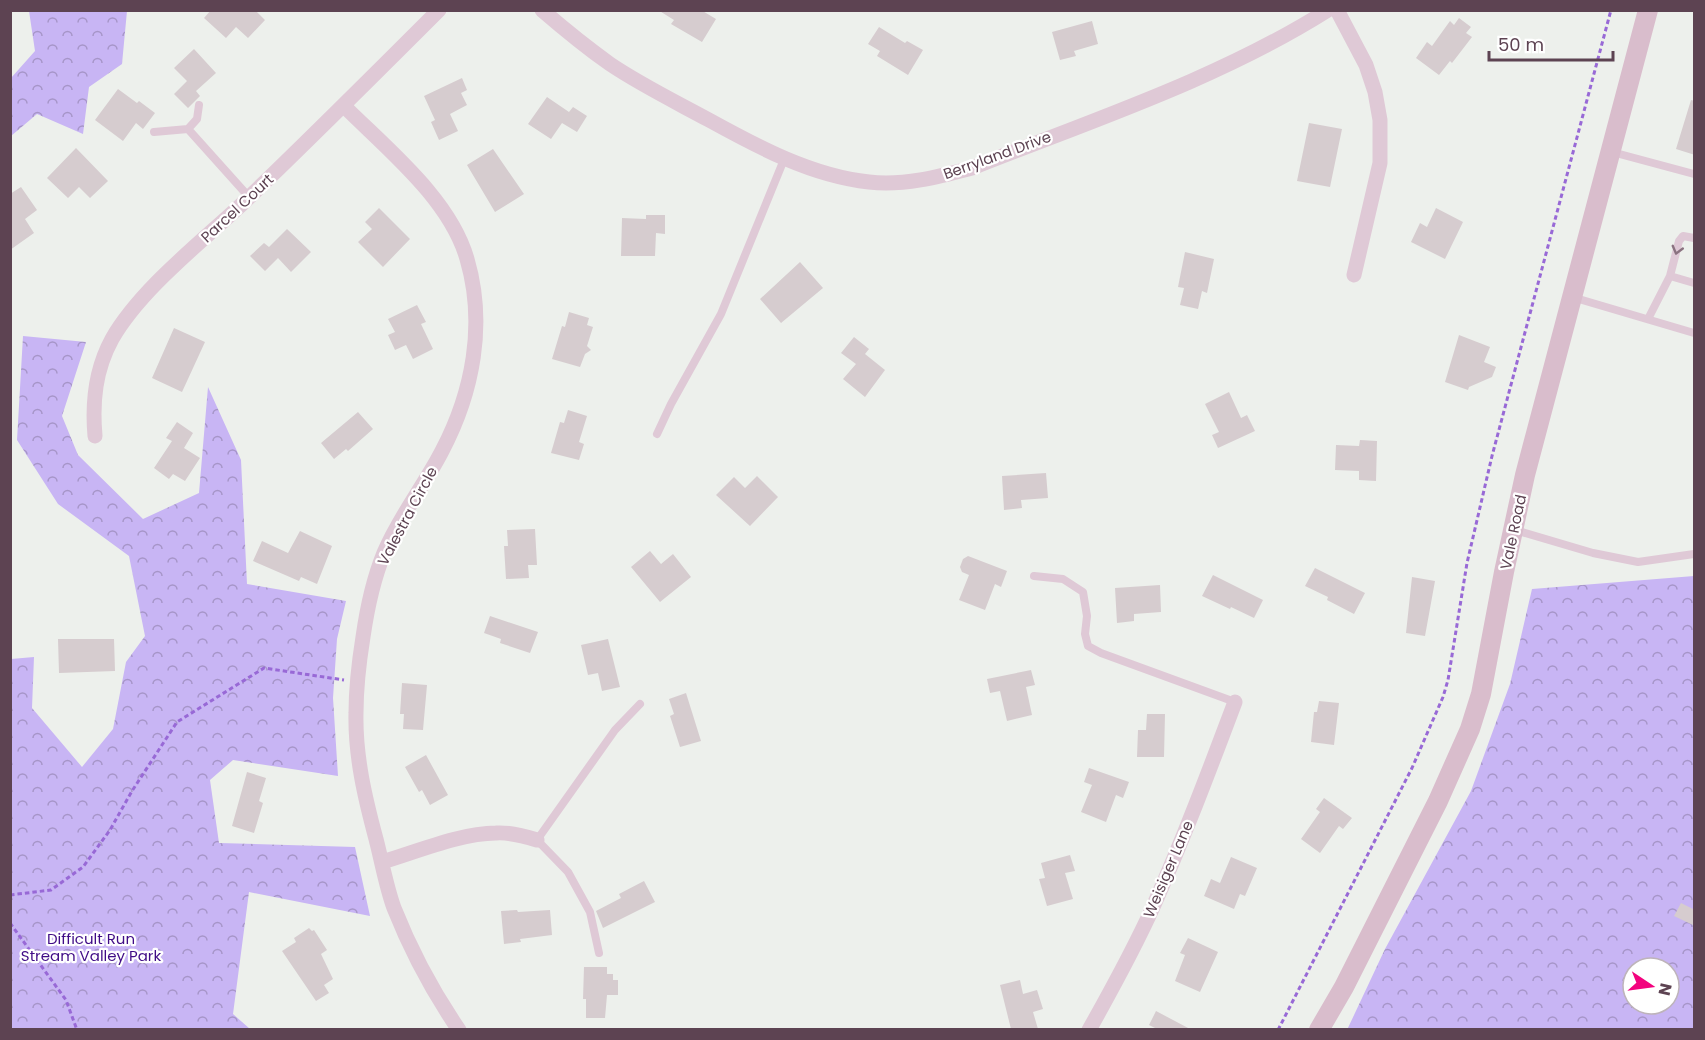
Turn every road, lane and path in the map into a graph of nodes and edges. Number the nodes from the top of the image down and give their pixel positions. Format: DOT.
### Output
graph roads {
  1 [pos="438,10"];
  2 [pos="542,10"];
  3 [pos="1328,10"];
  4 [pos="1337,10"];
  5 [pos="1611,10"];
  6 [pos="1648,10"];
  7 [pos="199,105"];
  8 [pos="344,106"];
  9 [pos="188,129"];
  10 [pos="154,132"];
  11 [pos="1610,151"];
  12 [pos="785,157"];
  13 [pos="1695,174"];
  14 [pos="249,197"];
  15 [pos="1695,238"];
  16 [pos="1354,275"];
  17 [pos="1670,276"];
  18 [pos="1695,283"];
  19 [pos="1572,297"];
  20 [pos="1648,319"];
  21 [pos="1695,333"];
  22 [pos="657,434"];
  23 [pos="95,436"];
  24 [pos="1513,530"];
  25 [pos="1695,554"];
  26 [pos="1034,576"];
  27 [pos="358,682"];
  28 [pos="1235,702"];
  29 [pos="640,704"];
  30 [pos="537,840"];
  31 [pos="382,862"];
  32 [pos="10,895"];
  33 [pos="10,923"];
  34 [pos="599,953"];
  35 [pos="77,1029"];
  36 [pos="459,1029"];
  37 [pos="1089,1029"];
  38 [pos="1278,1029"];
  39 [pos="1319,1029"];
  1 -- 8 [label="street, Parcel Court"];
  2 -- 12 [label="street, Berryland Drive"];
  3 -- 12 [label="street, Berryland Drive"];
  4 -- 16 [label="street"];
  5 -- 38 [label="path"];
  6 -- 11 [label="main road, Vale Road"];
  7 -- 9 [label="lane"];
  8 -- 14 [label="street, Parcel Court"];
  8 -- 27 [label="street, Valestra Circle"];
  9 -- 10 [label="lane"];
  9 -- 14 [label="lane"];
  11 -- 13 [label="lane"];
  11 -- 19 [label="main road, Vale Road"];
  12 -- 22 [label="lane"];
  14 -- 23 [label="street, Parcel Court"];
  15 -- 17 [label="lane, one-way"];
  17 -- 18 [label="lane"];
  17 -- 20 [label="lane"];
  19 -- 20 [label="lane"];
  19 -- 24 [label="main road, Vale Road"];
  20 -- 21 [label="lane"];
  24 -- 25 [label="lane"];
  24 -- 39 [label="main road, Vale Road"];
  26 -- 28 [label="lane"];
  27 -- 31 [label="street, Valestra Circle"];
  27 -- 32 [label="path"];
  28 -- 37 [label="street, Weisiger Lane"];
  29 -- 30 [label="lane"];
  30 -- 31 [label="street"];
  30 -- 34 [label="lane"];
  31 -- 36 [label="street, Valestra Circle"];
  33 -- 35 [label="path"];
}
